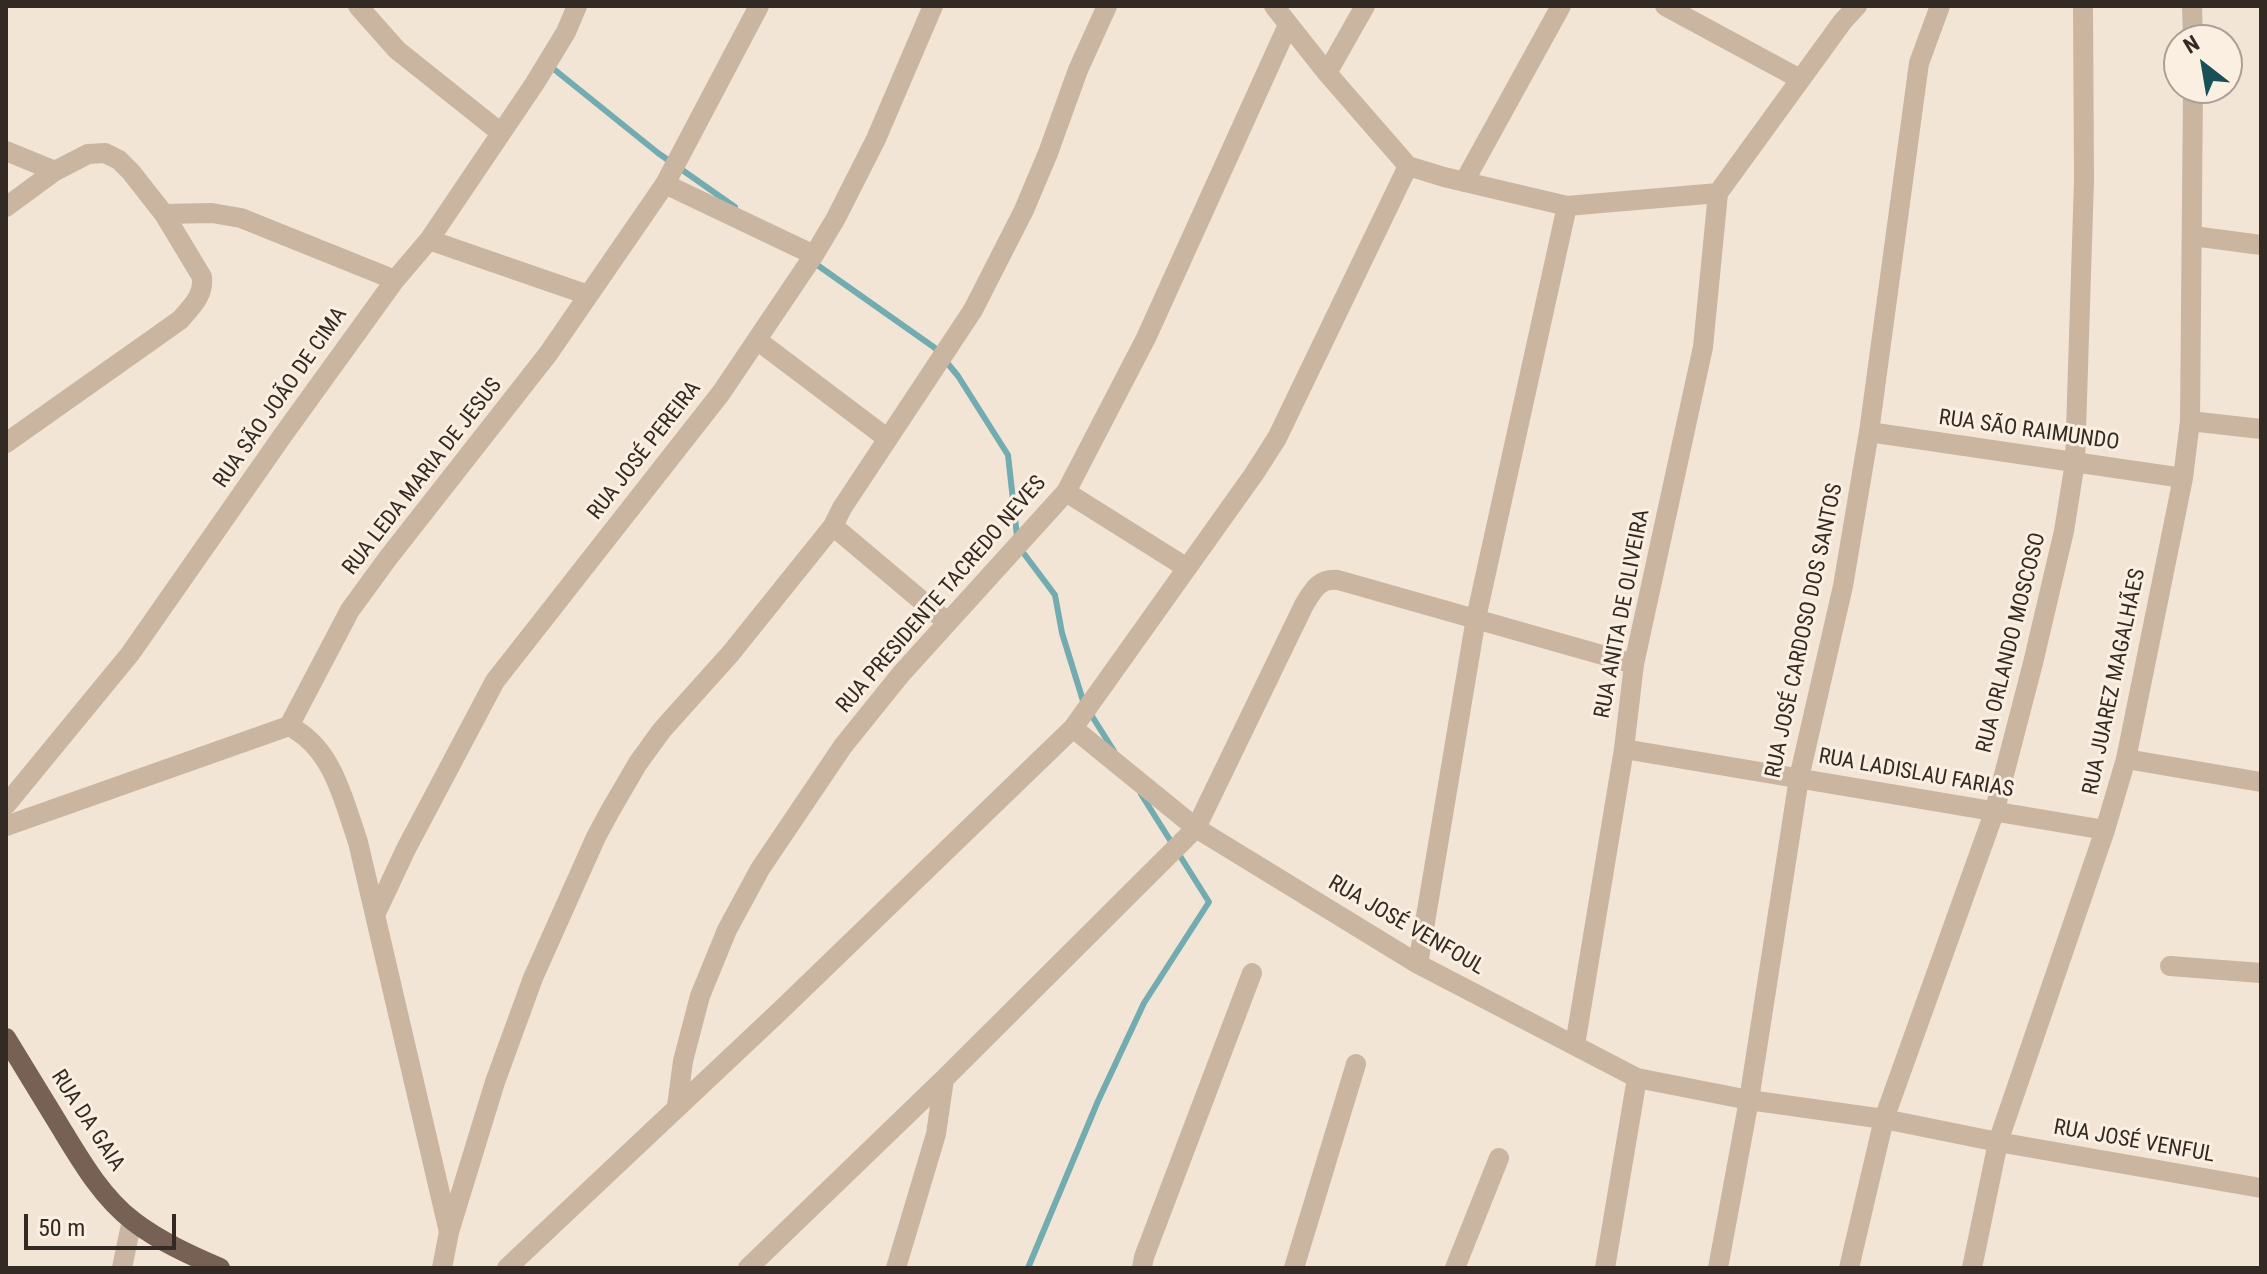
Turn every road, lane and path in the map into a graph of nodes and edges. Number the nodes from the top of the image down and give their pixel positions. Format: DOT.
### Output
graph roads {
  1 [pos="358,6"];
  2 [pos="577,6"];
  3 [pos="759,6"];
  4 [pos="933,6"];
  5 [pos="1107,6"];
  6 [pos="1274,6"];
  7 [pos="1365,6"];
  8 [pos="1561,6"];
  9 [pos="1665,6"];
  10 [pos="1857,6"];
  11 [pos="1940,6"];
  12 [pos="2083,6"];
  13 [pos="1288,25"];
  14 [pos="1327,73"];
  15 [pos="1800,79"];
  16 [pos="2193,104"];
  17 [pos="501,133"];
  18 [pos="6,151"];
  19 [pos="1408,166"];
  20 [pos="55,171"];
  21 [pos="1464,182"];
  22 [pos="665,184"];
  23 [pos="1718,193"];
  24 [pos="1567,206"];
  25 [pos="6,207"];
  26 [pos="164,214"];
  27 [pos="2193,236"];
  28 [pos="429,240"];
  29 [pos="2261,245"];
  30 [pos="814,255"];
  31 [pos="395,280"];
  32 [pos="588,295"];
  33 [pos="757,340"];
  34 [pos="2190,421"];
  35 [pos="2261,429"];
  36 [pos="1869,432"];
  37 [pos="888,439"];
  38 [pos="6,443"];
  39 [pos="2075,462"];
  40 [pos="2183,478"];
  41 [pos="1066,492"];
  42 [pos="833,526"];
  43 [pos="1187,568"];
  44 [pos="1476,618"];
  45 [pos="947,622"];
  46 [pos="1634,664"];
  47 [pos="289,726"];
  48 [pos="1073,728"];
  49 [pos="1624,749"];
  50 [pos="2126,759"];
  51 [pos="1799,778"];
  52 [pos="2261,782"];
  53 [pos="6,805"];
  54 [pos="1994,813"];
  55 [pos="6,826"];
  56 [pos="1196,828"];
  57 [pos="2105,830"];
  58 [pos="376,913"];
  59 [pos="1418,964"];
  60 [pos="2170,966"];
  61 [pos="1252,973"];
  62 [pos="2261,973"];
  63 [pos="6,1038"];
  64 [pos="1575,1045"];
  65 [pos="1356,1064"];
  66 [pos="1637,1078"];
  67 [pos="944,1079"];
  68 [pos="1749,1100"];
  69 [pos="677,1106"];
  70 [pos="1884,1119"];
  71 [pos="1998,1142"];
  72 [pos="1499,1158"];
  73 [pos="2261,1188"];
  74 [pos="132,1220"];
  75 [pos="449,1232"];
  76 [pos="122,1268"];
  77 [pos="220,1268"];
  78 [pos="442,1268"];
  79 [pos="507,1268"];
  80 [pos="748,1268"];
  81 [pos="896,1268"];
  82 [pos="1142,1268"];
  83 [pos="1294,1268"];
  84 [pos="1455,1268"];
  85 [pos="1605,1268"];
  86 [pos="1718,1268"];
  87 [pos="1849,1268"];
  88 [pos="1972,1268"];
  1 -- 17 [label="street"];
  2 -- 17 [label="street, RUA SÃO JOÃO DE CIMA"];
  3 -- 22 [label="street, RUA LEDA MARIA DE JESUS"];
  4 -- 30 [label="street, RUA JOSÉ PEREIRA"];
  5 -- 37 [label="street"];
  6 -- 13 [label="street"];
  7 -- 14 [label="street"];
  8 -- 21 [label="street"];
  9 -- 15 [label="street"];
  10 -- 15 [label="street"];
  11 -- 36 [label="street, RUA JOSÉ CARDOSO DOS SANTOS"];
  12 -- 39 [label="street, RUA ORLANDO MOSCOSO"];
  13 -- 14 [label="street"];
  13 -- 41 [label="street, RUA PRESIDENTE TACREDO NEVES"];
  14 -- 19 [label="street"];
  15 -- 23 [label="street"];
  16 -- 27 [label="street, RUA JUAREZ MAGALHÃES"];
  17 -- 28 [label="street, RUA SÃO JOÃO DE CIMA"];
  18 -- 20 [label="street"];
  19 -- 21 [label="street"];
  19 -- 43 [label="street"];
  20 -- 25 [label="street"];
  20 -- 26 [label="street"];
  21 -- 24 [label="street"];
  22 -- 30 [label="street"];
  22 -- 32 [label="street, RUA LEDA MARIA DE JESUS"];
  23 -- 24 [label="street"];
  23 -- 46 [label="street, RUA ANITA DE OLIVEIRA"];
  24 -- 44 [label="street"];
  26 -- 31 [label="street"];
  26 -- 38 [label="street"];
  27 -- 29 [label="street"];
  27 -- 34 [label="street, RUA JUAREZ MAGALHÃES"];
  28 -- 31 [label="street, RUA SÃO JOÃO DE CIMA"];
  28 -- 32 [label="street"];
  30 -- 33 [label="street, RUA JOSÉ PEREIRA"];
  31 -- 53 [label="street, RUA SÃO JOÃO DE CIMA"];
  32 -- 47 [label="street, RUA LEDA MARIA DE JESUS"];
  33 -- 37 [label="street"];
  33 -- 58 [label="street, RUA JOSÉ PEREIRA"];
  34 -- 35 [label="street"];
  34 -- 40 [label="street, RUA JUAREZ MAGALHÃES"];
  36 -- 39 [label="street, RUA SÃO RAIMUNDO"];
  36 -- 51 [label="street, RUA JOSÉ CARDOSO DOS SANTOS"];
  37 -- 42 [label="street"];
  39 -- 40 [label="street, RUA SÃO RAIMUNDO"];
  39 -- 54 [label="street, RUA ORLANDO MOSCOSO"];
  40 -- 50 [label="street, RUA JUAREZ MAGALHÃES"];
  41 -- 43 [label="street"];
  41 -- 45 [label="street, RUA PRESIDENTE TACREDO NEVES"];
  42 -- 45 [label="street"];
  42 -- 75 [label="street"];
  43 -- 48 [label="street"];
  44 -- 46 [label="street"];
  44 -- 56 [label="street"];
  44 -- 59 [label="street"];
  45 -- 69 [label="street, RUA PRESIDENTE TACREDO NEVES"];
  46 -- 49 [label="street, RUA ANITA DE OLIVEIRA"];
  47 -- 55 [label="street"];
  47 -- 58 [label="street"];
  48 -- 56 [label="street, RUA JOSÉ VENFOUL"];
  48 -- 69 [label="street"];
  49 -- 51 [label="street, RUA LADISLAU FARIAS"];
  49 -- 64 [label="street, RUA ANITA DE OLIVEIRA"];
  50 -- 52 [label="street"];
  50 -- 57 [label="street, RUA JUAREZ MAGALHÃES"];
  51 -- 54 [label="street, RUA LADISLAU FARIAS"];
  51 -- 68 [label="street, RUA JOSÉ CARDOSO DOS SANTOS"];
  54 -- 57 [label="street, RUA LADISLAU FARIAS"];
  54 -- 70 [label="street, RUA ORLANDO MOSCOSO"];
  56 -- 59 [label="street, RUA JOSÉ VENFOUL"];
  56 -- 67 [label="street"];
  57 -- 71 [label="street, RUA JUAREZ MAGALHÃES"];
  58 -- 75 [label="street"];
  59 -- 64 [label="street, RUA JOSÉ VENFOUL"];
  60 -- 62 [label="street"];
  61 -- 82 [label="street"];
  63 -- 74 [label="main road, RUA DA GAIA"];
  64 -- 66 [label="street, RUA JOSÉ VENFOUL"];
  65 -- 83 [label="street"];
  66 -- 68 [label="street, RUA JOSÉ VENFOUL"];
  66 -- 85 [label="street"];
  67 -- 80 [label="street"];
  67 -- 81 [label="street"];
  68 -- 70 [label="street, RUA JOSÉ VENFOUL"];
  68 -- 86 [label="street, RUA JOSÉ CARDOSO DOS SANTOS"];
  69 -- 79 [label="street"];
  70 -- 71 [label="street, RUA JOSÉ VENFUL"];
  70 -- 87 [label="street, RUA ORLANDO MOSCOSO"];
  71 -- 73 [label="street, RUA JOSÉ VENFUL"];
  71 -- 88 [label="street, RUA JUAREZ MAGALHÃES"];
  72 -- 84 [label="street"];
  74 -- 76 [label="street"];
  74 -- 77 [label="main road, RUA DA GAIA"];
  75 -- 78 [label="street"];
}
